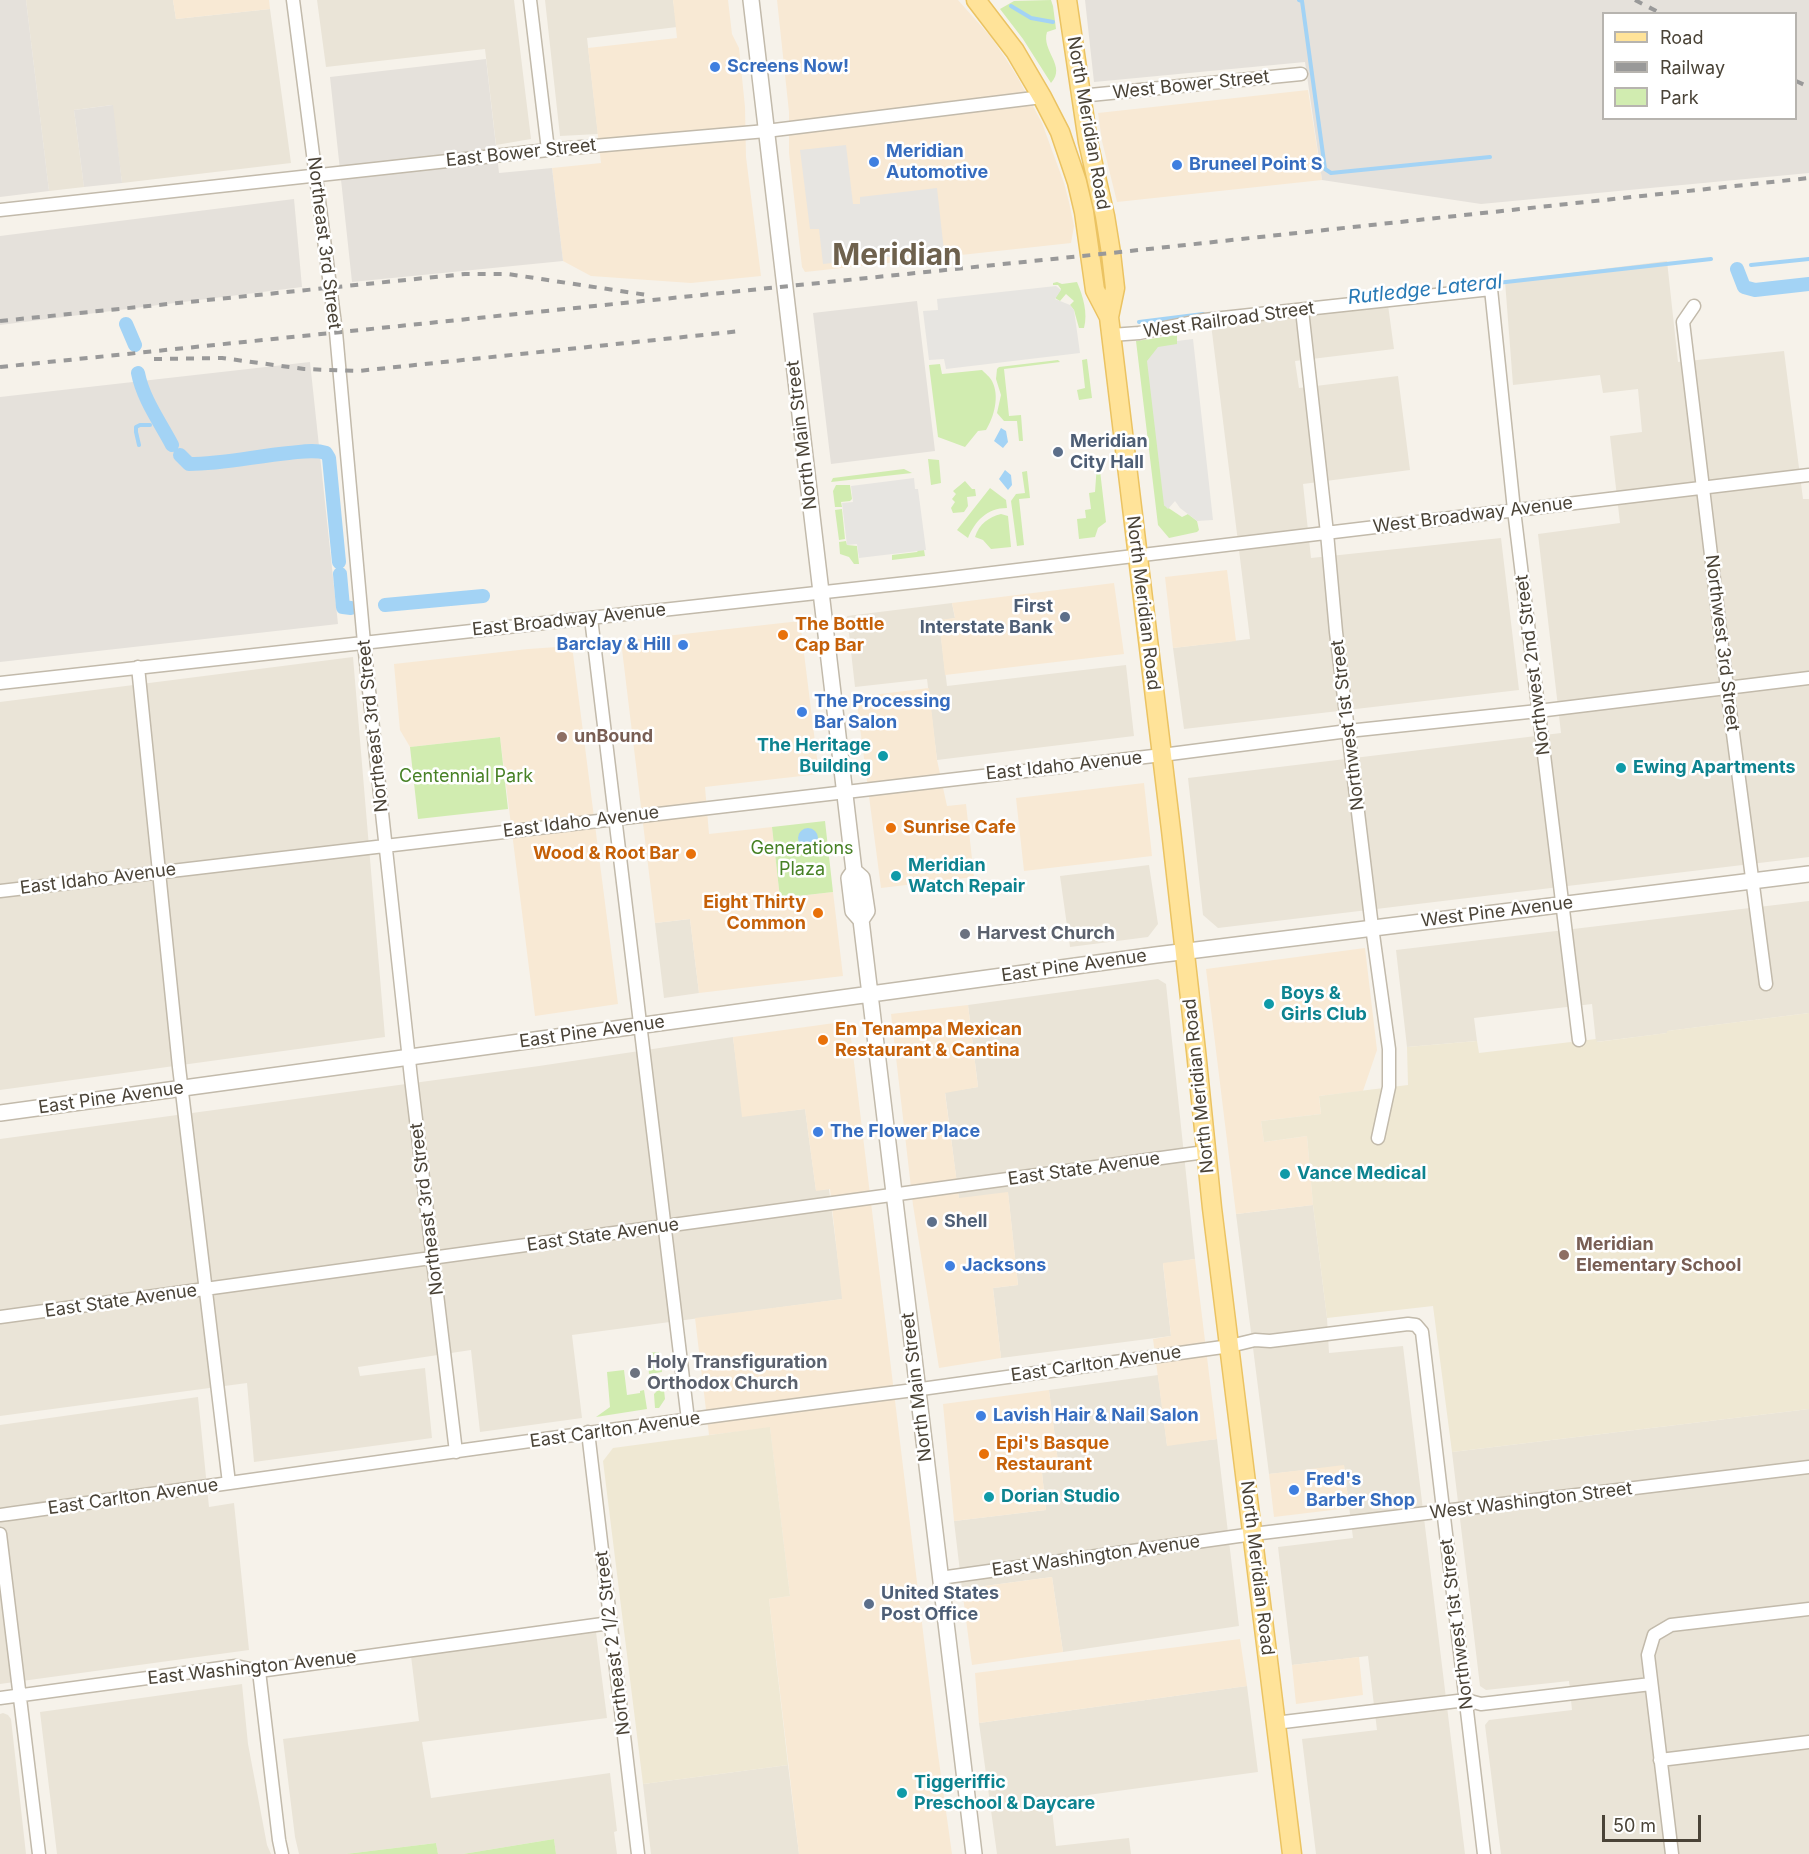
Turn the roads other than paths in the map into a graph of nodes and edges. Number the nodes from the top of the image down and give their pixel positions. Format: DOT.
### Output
graph roads {
  1 [pos="293,0"];
  2 [pos="530,0"];
  3 [pos="751,0"];
  4 [pos="976,0"];
  5 [pos="1066,0"];
  6 [pos="1301,74"];
  7 [pos="1080,96"];
  8 [pos="1042,97"];
  9 [pos="766,131"];
  10 [pos="548,150"];
  11 [pos="316,175"];
  12 [pos="0,210"];
  13 [pos="1491,289"];
  14 [pos="1694,306"];
  15 [pos="1302,310"];
  16 [pos="1110,326"];
  17 [pos="1809,475"];
  18 [pos="1703,488"];
  19 [pos="1514,510"];
  20 [pos="1327,533"];
  21 [pos="1137,555"];
  22 [pos="821,592"];
  23 [pos="591,618"];
  24 [pos="364,643"];
  25 [pos="138,666"];
  26 [pos="1809,678"];
  27 [pos="0,683"];
  28 [pos="1726,688"];
  29 [pos="1538,711"];
  30 [pos="1348,731"];
  31 [pos="1162,755"];
  32 [pos="845,791"];
  33 [pos="615,818"];
  34 [pos="386,846"];
  35 [pos="159,872"];
  36 [pos="1809,874"];
  37 [pos="1753,881"];
  38 [pos="0,891"];
  39 [pos="1561,904"];
  40 [pos="1372,927"];
  41 [pos="1184,951"];
  42 [pos="1766,984"];
  43 [pos="870,994"];
  44 [pos="640,1025"];
  45 [pos="1579,1040"];
  46 [pos="409,1057"];
  47 [pos="182,1088"];
  48 [pos="0,1113"];
  49 [pos="1378,1138"];
  50 [pos="1205,1152"];
  51 [pos="894,1195"];
  52 [pos="665,1226"];
  53 [pos="432,1258"];
  54 [pos="206,1289"];
  55 [pos="0,1317"];
  56 [pos="1416,1325"];
  57 [pos="1230,1346"];
  58 [pos="917,1389"];
  59 [pos="688,1420"];
  60 [pos="588,1432"];
  61 [pos="456,1452"];
  62 [pos="1809,1467"];
  63 [pos="229,1484"];
  64 [pos="1443,1511"];
  65 [pos="0,1515"];
  66 [pos="0,1534"];
  67 [pos="1253,1534"];
  68 [pos="940,1578"];
  69 [pos="1809,1609"];
  70 [pos="610,1623"];
  71 [pos="259,1671"];
  72 [pos="1651,1684"];
  73 [pos="19,1695"];
  74 [pos="0,1698"];
  75 [pos="1466,1700"];
  76 [pos="1275,1722"];
  77 [pos="1809,1742"];
  78 [pos="1660,1760"];
  79 [pos="39,1854"];
  80 [pos="282,1854"];
  81 [pos="638,1854"];
  82 [pos="974,1854"];
  83 [pos="1292,1854"];
  84 [pos="1484,1854"];
  85 [pos="1672,1854"];
  1 -- 11 [label="street, Northeast 3rd Street"];
  2 -- 10 [label="street"];
  3 -- 9 [label="street, North Main Street"];
  4 -- 8 [label="main road, North Meridian Road"];
  5 -- 7 [label="main road, North Meridian Road"];
  6 -- 7 [label="street, West Bower Street"];
  7 -- 16 [label="main road, North Meridian Road"];
  8 -- 9 [label="street, East Bower Street"];
  8 -- 16 [label="main road, North Meridian Road"];
  9 -- 10 [label="street, East Bower Street"];
  9 -- 22 [label="street, North Main Street"];
  10 -- 11 [label="street, East Bower Street"];
  11 -- 12 [label="street, East Bower Street"];
  11 -- 24 [label="street, Northeast 3rd Street"];
  13 -- 15 [label="street, West Railroad Street"];
  13 -- 19 [label="street, Northwest 2nd Street"];
  14 -- 18 [label="street, Northwest 3rd Street"];
  15 -- 16 [label="street, West Railroad Street"];
  15 -- 20 [label="street, Northwest 1st Street"];
  16 -- 21 [label="main road, North Meridian Road"];
  17 -- 18 [label="street, West Broadway Avenue"];
  18 -- 19 [label="street, West Broadway Avenue"];
  18 -- 28 [label="street, Northwest 3rd Street"];
  19 -- 20 [label="street, West Broadway Avenue"];
  19 -- 29 [label="street, Northwest 2nd Street"];
  20 -- 21 [label="street, West Broadway Avenue"];
  20 -- 30 [label="street, Northwest 1st Street"];
  21 -- 22 [label="street, East Broadway Avenue"];
  21 -- 31 [label="main road, North Meridian Road"];
  22 -- 23 [label="street, East Broadway Avenue"];
  22 -- 32 [label="street, North Main Street"];
  23 -- 24 [label="street, East Broadway Avenue"];
  23 -- 33 [label="street"];
  24 -- 25 [label="street, East Broadway Avenue"];
  24 -- 34 [label="street, Northeast 3rd Street"];
  25 -- 27 [label="street, East Broadway Avenue"];
  25 -- 35 [label="street"];
  26 -- 28 [label="street, East Idaho Avenue"];
  28 -- 29 [label="street, East Idaho Avenue"];
  28 -- 37 [label="street, Northwest 3rd Street"];
  29 -- 30 [label="street, East Idaho Avenue"];
  29 -- 39 [label="street, Northwest 2nd Street"];
  30 -- 31 [label="street, East Idaho Avenue"];
  30 -- 40 [label="street, Northwest 1st Street"];
  31 -- 32 [label="street, East Idaho Avenue"];
  31 -- 41 [label="main road, North Meridian Road"];
  32 -- 33 [label="street, East Idaho Avenue"];
  32 -- 43 [label="street, North Main Street"];
  33 -- 34 [label="street, East Idaho Avenue"];
  33 -- 44 [label="street"];
  34 -- 35 [label="street, East Idaho Avenue"];
  34 -- 46 [label="street, Northeast 3rd Street"];
  35 -- 38 [label="street, East Idaho Avenue"];
  35 -- 47 [label="street"];
  36 -- 37 [label="street, West Pine Avenue"];
  37 -- 39 [label="street, West Pine Avenue"];
  37 -- 42 [label="street, Northwest 3rd Street"];
  39 -- 40 [label="street, West Pine Avenue"];
  39 -- 45 [label="street, Northwest 2nd Street"];
  40 -- 41 [label="street, West Pine Avenue"];
  40 -- 49 [label="street, Northwest 1st Street"];
  41 -- 43 [label="street, East Pine Avenue"];
  41 -- 50 [label="main road, North Meridian Road"];
  43 -- 44 [label="street, East Pine Avenue"];
  43 -- 51 [label="street, North Main Street"];
  44 -- 46 [label="street, East Pine Avenue"];
  44 -- 52 [label="street"];
  46 -- 47 [label="street, East Pine Avenue"];
  46 -- 53 [label="street, Northeast 3rd Street"];
  47 -- 48 [label="street, East Pine Avenue"];
  47 -- 54 [label="street"];
  50 -- 51 [label="street, East State Avenue"];
  50 -- 57 [label="main road, North Meridian Road"];
  51 -- 52 [label="street, East State Avenue"];
  51 -- 58 [label="street, North Main Street"];
  52 -- 53 [label="street, East State Avenue"];
  52 -- 59 [label="street"];
  53 -- 54 [label="street, East State Avenue"];
  53 -- 61 [label="street, Northeast 3rd Street"];
  54 -- 55 [label="street, East State Avenue"];
  54 -- 63 [label="street"];
  56 -- 57 [label="street, East Carlton Avenue"];
  56 -- 64 [label="street, Northwest 1st Street"];
  57 -- 58 [label="street, East Carlton Avenue"];
  57 -- 67 [label="main road, North Meridian Road"];
  58 -- 59 [label="street, East Carlton Avenue"];
  58 -- 68 [label="street, North Main Street"];
  59 -- 60 [label="street, East Carlton Avenue"];
  60 -- 61 [label="street, East Carlton Avenue"];
  60 -- 70 [label="street, Northeast 2 1/2 Street"];
  61 -- 63 [label="street, East Carlton Avenue"];
  62 -- 64 [label="street, West Washington Street"];
  63 -- 65 [label="street, East Carlton Avenue"];
  64 -- 67 [label="street, West Washington Street"];
  64 -- 75 [label="street, Northwest 1st Street"];
  66 -- 73 [label="street"];
  67 -- 68 [label="street, East Washington Avenue"];
  67 -- 76 [label="main road, North Meridian Road"];
  68 -- 82 [label="street, North Main Street"];
  69 -- 72 [label="street"];
  70 -- 71 [label="street, East Washington Avenue"];
  70 -- 81 [label="street, Northeast 2 1/2 Street"];
  71 -- 73 [label="street, East Washington Avenue"];
  71 -- 80 [label="street"];
  72 -- 75 [label="street"];
  72 -- 78 [label="street"];
  73 -- 74 [label="street, East Washington Avenue"];
  73 -- 79 [label="street"];
  75 -- 76 [label="street"];
  75 -- 84 [label="street, Northwest 1st Street"];
  76 -- 83 [label="main road, North Meridian Road"];
  77 -- 78 [label="street"];
  78 -- 85 [label="street"];
}
